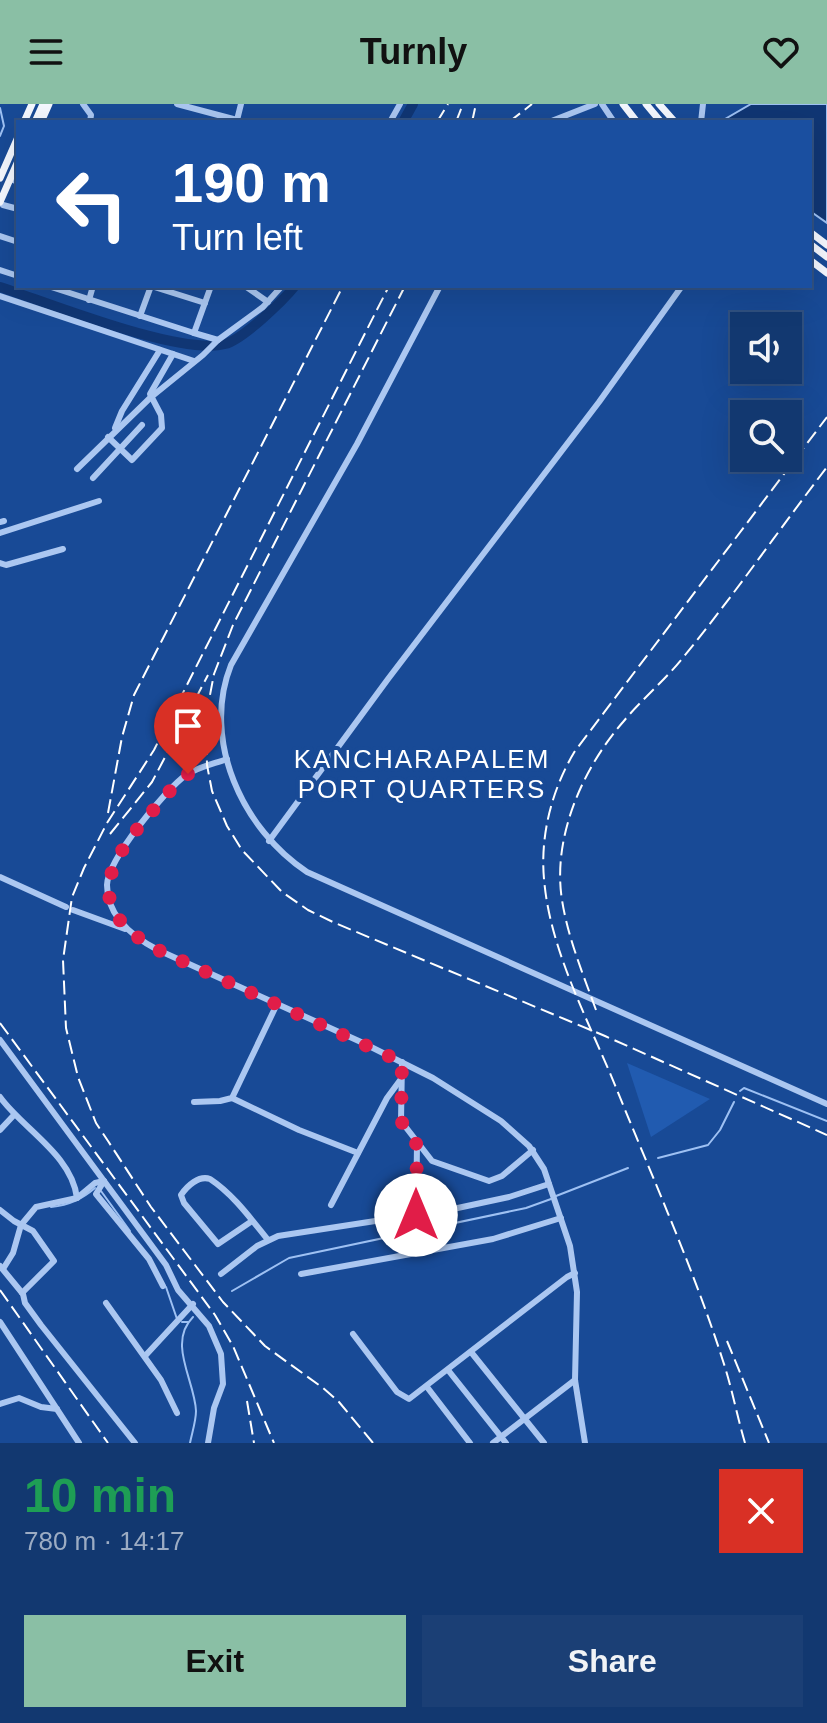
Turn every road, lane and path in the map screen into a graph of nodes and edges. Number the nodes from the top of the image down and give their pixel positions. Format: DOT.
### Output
graph roads {
  1 [pos="177,104"];
  2 [pos="595,104"];
  3 [pos="623,104"];
  4 [pos="646,104"];
  5 [pos="659,104"];
  6 [pos="233,120"];
  7 [pos="554,120"];
  8 [pos="635,120"];
  9 [pos="659,120"];
  10 [pos="673,120"];
  11 [pos="16,142"];
  12 [pos="16,166"];
  13 [pos="0,178"];
  14 [pos="16,181"];
  15 [pos="1,206"];
  16 [pos="54,288"];
  17 [pos="92,288"];
  18 [pos="150,288"];
  19 [pos="157,288"];
  20 [pos="210,288"];
  21 [pos="248,288"];
  22 [pos="280,288"];
  23 [pos="439,288"];
  24 [pos="681,288"];
  25 [pos="0,296"];
  26 [pos="89,300"];
  27 [pos="268,302"];
  28 [pos="205,303"];
  29 [pos="140,316"];
  30 [pos="194,333"];
  31 [pos="216,342"];
  32 [pos="160,350"];
  33 [pos="173,354"];
  34 [pos="194,361"];
  35 [pos="150,398"];
  36 [pos="123,422"];
  37 [pos="142,425"];
  38 [pos="114,431"];
  39 [pos="133,434"];
  40 [pos="108,437"];
  41 [pos="121,450"];
  42 [pos="77,469"];
  43 [pos="93,478"];
  44 [pos="99,501"];
  45 [pos="0,533"];
  46 [pos="63,549"];
  47 [pos="0,563"];
  48 [pos="227,759"];
  49 [pos="269,841"];
  50 [pos="0,877"];
  51 [pos="125,929"];
  52 [pos="277,1004"];
  53 [pos="0,1040"];
  54 [pos="402,1062"];
  55 [pos="401,1079"];
  56 [pos="0,1097"];
  57 [pos="232,1098"];
  58 [pos="194,1102"];
  59 [pos="827,1104"];
  60 [pos="14,1115"];
  61 [pos="0,1130"];
  62 [pos="417,1145"];
  63 [pos="533,1150"];
  64 [pos="358,1153"];
  65 [pos="103,1184"];
  66 [pos="550,1187"];
  67 [pos="77,1198"];
  68 [pos="331,1205"];
  69 [pos="0,1210"];
  70 [pos="416,1215"];
  71 [pos="561,1218"];
  72 [pos="252,1221"];
  73 [pos="22,1225"];
  74 [pos="268,1240"];
  75 [pos="1,1268"];
  76 [pos="575,1273"];
  77 [pos="221,1274"];
  78 [pos="301,1274"];
  79 [pos="163,1286"];
  80 [pos="22,1293"];
  81 [pos="106,1303"];
  82 [pos="195,1306"];
  83 [pos="0,1322"];
  84 [pos="353,1334"];
  85 [pos="471,1352"];
  86 [pos="145,1356"];
  87 [pos="448,1370"];
  88 [pos="575,1380"];
  89 [pos="427,1387"];
  90 [pos="0,1404"];
  91 [pos="57,1409"];
  92 [pos="177,1413"];
  93 [pos="525,1418"];
  94 [pos="503,1440"];
  95 [pos="79,1443"];
  96 [pos="135,1443"];
  97 [pos="208,1443"];
  98 [pos="470,1443"];
  99 [pos="493,1443"];
  100 [pos="544,1443"];
  101 [pos="585,1443"];
  1 -- 6 [label="street"];
  2 -- 7 [label="street"];
  3 -- 8 [label="main road"];
  4 -- 9 [label="main road"];
  5 -- 10 [label="main road"];
  11 -- 13 [label="main road"];
  12 -- 15 [label="main road"];
  14 -- 15 [label="main road"];
  16 -- 26 [label="street"];
  17 -- 26 [label="street"];
  18 -- 29 [label="street"];
  19 -- 28 [label="street"];
  20 -- 28 [label="street"];
  21 -- 27 [label="street"];
  22 -- 27 [label="street"];
  23 -- 48 [label="street"];
  24 -- 49 [label="street"];
  25 -- 32 [label="street"];
  26 -- 29 [label="street"];
  27 -- 31 [label="street"];
  28 -- 30 [label="street"];
  29 -- 30 [label="street"];
  30 -- 31 [label="street"];
  31 -- 34 [label="street"];
  32 -- 33 [label="street"];
  32 -- 38 [label="street"];
  33 -- 34 [label="street"];
  33 -- 35 [label="street"];
  34 -- 35 [label="street"];
  35 -- 36 [label="street"];
  35 -- 41 [label="street"];
  36 -- 38 [label="street"];
  36 -- 39 [label="street"];
  37 -- 39 [label="street"];
  38 -- 40 [label="street"];
  39 -- 41 [label="street"];
  40 -- 41 [label="street"];
  40 -- 42 [label="street"];
  41 -- 43 [label="street"];
  44 -- 45 [label="street"];
  46 -- 47 [label="street"];
  48 -- 49 [label="street"];
  48 -- 51 [label="street"];
  49 -- 59 [label="street"];
  50 -- 51 [label="street"];
  51 -- 52 [label="street"];
  52 -- 54 [label="street"];
  52 -- 57 [label="street"];
  53 -- 65 [label="street"];
  54 -- 55 [label="street"];
  54 -- 63 [label="street"];
  55 -- 62 [label="street"];
  55 -- 64 [label="street"];
  56 -- 60 [label="street"];
  57 -- 58 [label="street"];
  57 -- 64 [label="street"];
  60 -- 61 [label="street"];
  60 -- 67 [label="street"];
  62 -- 63 [label="street"];
  62 -- 70 [label="street"];
  63 -- 66 [label="street"];
  64 -- 68 [label="street"];
  65 -- 67 [label="street"];
  65 -- 79 [label="street"];
  65 -- 82 [label="street"];
  66 -- 70 [label="street"];
  66 -- 71 [label="street"];
  67 -- 73 [label="street"];
  69 -- 73 [label="street"];
  70 -- 74 [label="street"];
  71 -- 76 [label="street"];
  71 -- 78 [label="street"];
  72 -- 72 [label="street"];
  72 -- 74 [label="street"];
  73 -- 75 [label="street"];
  73 -- 80 [label="street"];
  74 -- 77 [label="street"];
  75 -- 80 [label="street"];
  76 -- 85 [label="street"];
  76 -- 88 [label="street"];
  80 -- 96 [label="street"];
  81 -- 86 [label="street"];
  82 -- 86 [label="street"];
  82 -- 97 [label="street"];
  83 -- 91 [label="street"];
  84 -- 89 [label="street"];
  85 -- 87 [label="street"];
  85 -- 93 [label="street"];
  86 -- 92 [label="street"];
  87 -- 89 [label="street"];
  87 -- 94 [label="street"];
  88 -- 93 [label="street"];
  88 -- 101 [label="street"];
  89 -- 98 [label="street"];
  90 -- 91 [label="street"];
  91 -- 95 [label="street"];
  93 -- 94 [label="street"];
  93 -- 100 [label="street"];
  94 -- 99 [label="street"];
}
